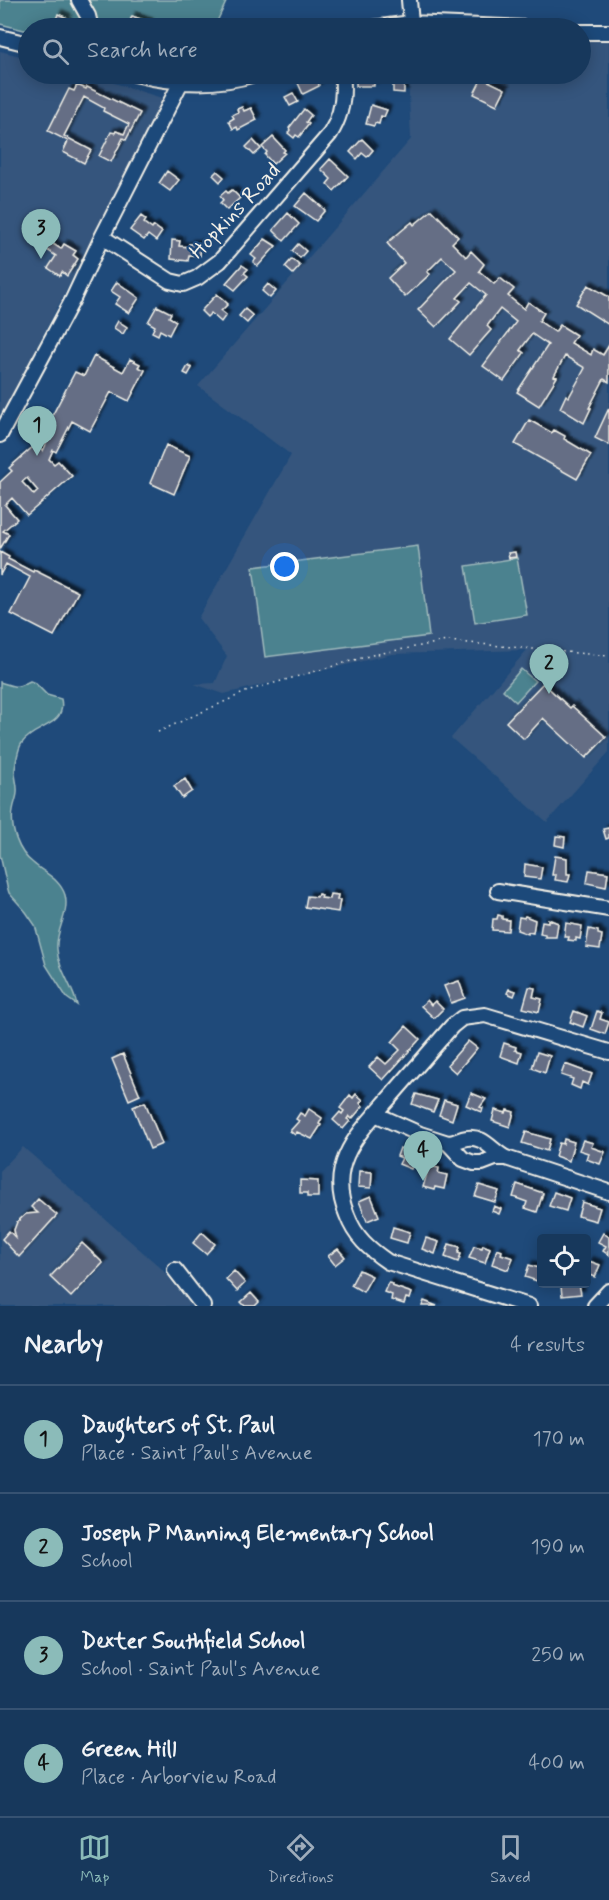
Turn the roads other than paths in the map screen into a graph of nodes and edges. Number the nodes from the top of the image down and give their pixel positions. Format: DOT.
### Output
graph roads {
  1 [pos="79,0"];
  2 [pos="409,0"];
  3 [pos="88,18"];
  4 [pos="411,18"];
  5 [pos="591,32"];
  6 [pos="609,32"];
  7 [pos="0,37"];
  8 [pos="18,42"];
  9 [pos="185,84"];
  10 [pos="342,84"];
  11 [pos="102,237"];
  12 [pos="0,435"];
  13 [pos="498,891"];
  14 [pos="609,909"];
  15 [pos="609,1052"];
  16 [pos="375,1114"];
  17 [pos="448,1143"];
  18 [pos="506,1158"];
  19 [pos="609,1192"];
  20 [pos="175,1270"];
  21 [pos="609,1291"];
  22 [pos="203,1306"];
  23 [pos="529,1306"];
  24 [pos="595,1306"];
  1 -- 3 [label="street"];
  2 -- 4 [label="street"];
  5 -- 6 [label="street"];
  7 -- 8 [label="street"];
  9 -- 11 [label="street"];
  10 -- 11 [label="street, Hopkins Road"];
  11 -- 12 [label="street"];
  13 -- 14 [label="street"];
  15 -- 16 [label="street"];
  16 -- 17 [label="street"];
  16 -- 23 [label="street"];
  17 -- 18 [label="street"];
  17 -- 18 [label="street"];
  18 -- 19 [label="street"];
  20 -- 22 [label="street"];
  21 -- 24 [label="street"];
}
